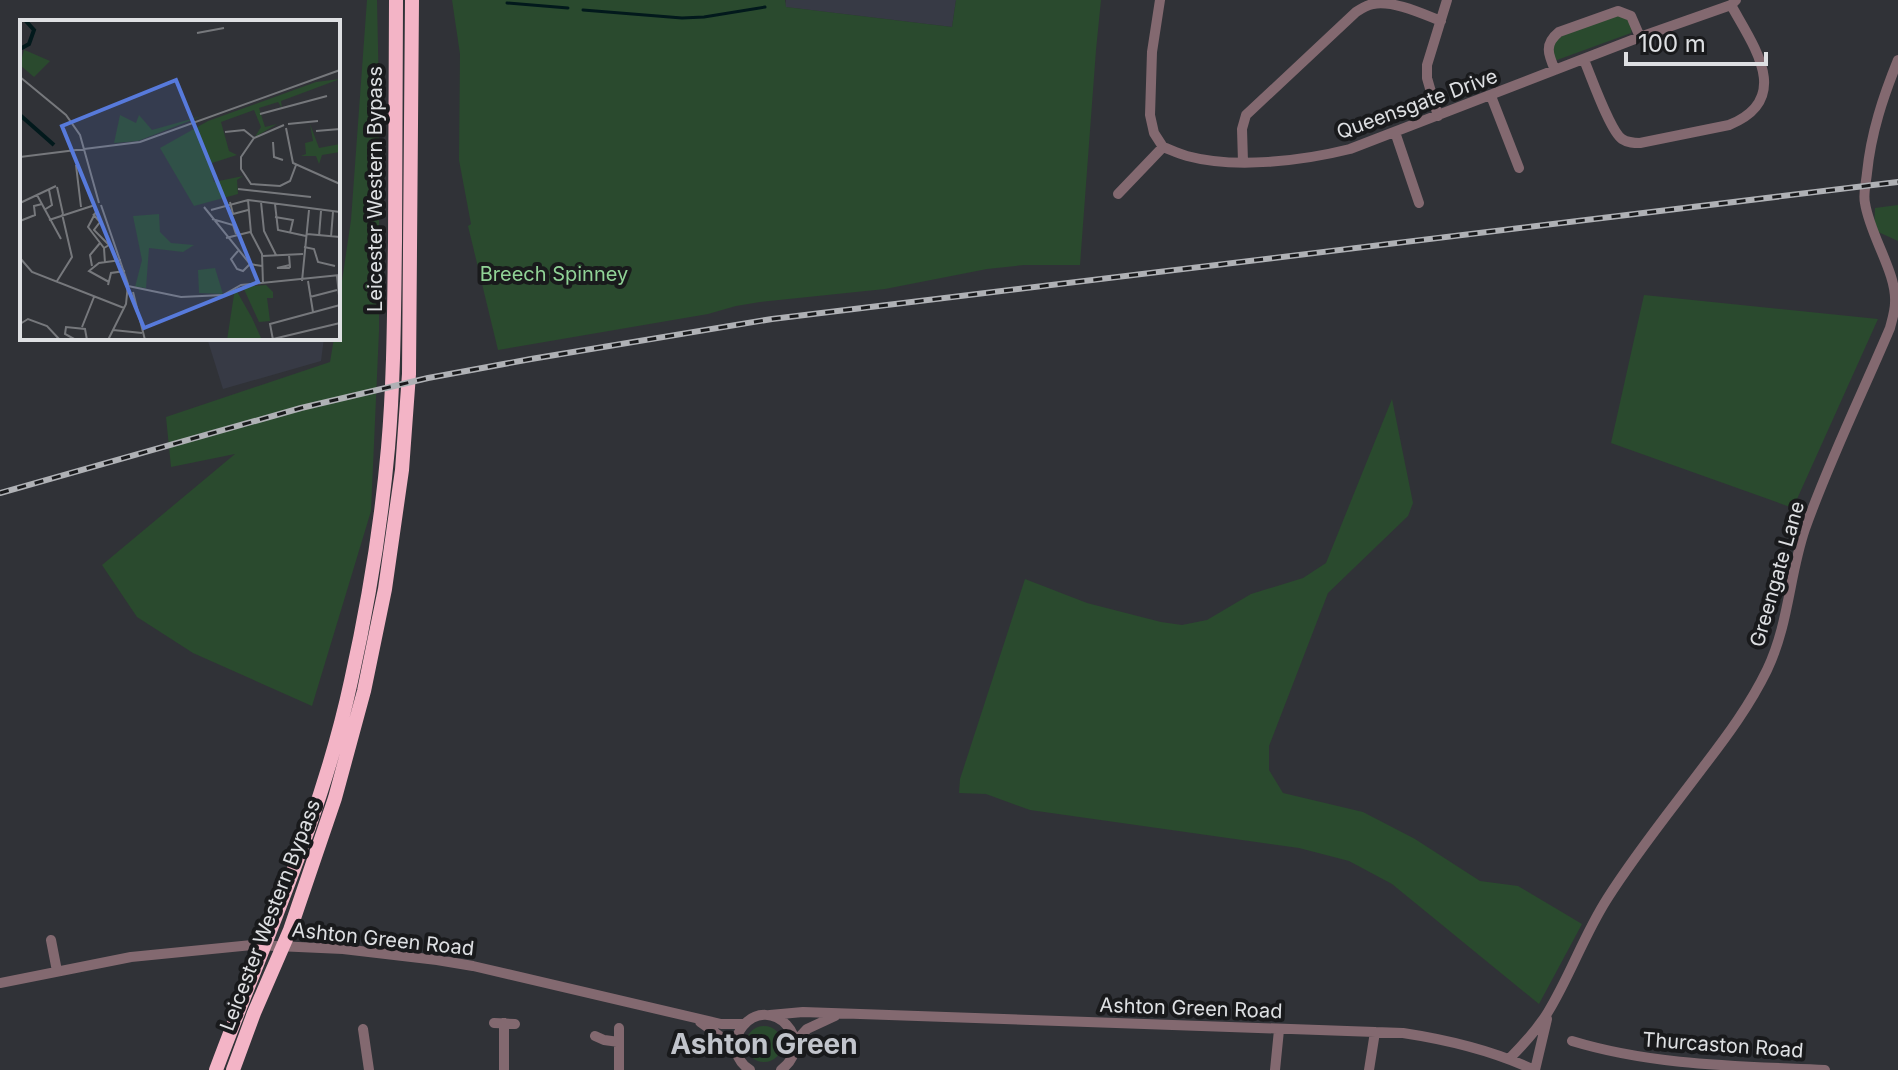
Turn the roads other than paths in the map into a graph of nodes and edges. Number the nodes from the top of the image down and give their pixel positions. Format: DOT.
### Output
graph roads {
  1 [pos="396,0"];
  2 [pos="412,0"];
  3 [pos="1160,0"];
  4 [pos="1447,0"];
  5 [pos="1368,2"];
  6 [pos="1734,2"];
  7 [pos="1441,21"];
  8 [pos="1640,37"];
  9 [pos="1584,60"];
  10 [pos="1898,60"];
  11 [pos="1555,70"];
  12 [pos="1491,96"];
  13 [pos="1438,116"];
  14 [pos="1395,132"];
  15 [pos="1163,147"];
  16 [pos="1243,162"];
  17 [pos="1519,168"];
  18 [pos="1429,188"];
  19 [pos="1415,192"];
  20 [pos="1117,195"];
  21 [pos="1419,203"];
  22 [pos="51,940"];
  23 [pos="62,970"];
  24 [pos="0,983"];
  25 [pos="1549,1010"];
  26 [pos="841,1014"];
  27 [pos="770,1015"];
  28 [pos="691,1017"];
  29 [pos="504,1023"];
  30 [pos="744,1024"];
  31 [pos="619,1028"];
  32 [pos="363,1029"];
  33 [pos="1279,1030"];
  34 [pos="1375,1032"];
  35 [pos="595,1036"];
  36 [pos="1572,1041"];
  37 [pos="619,1042"];
  38 [pos="795,1042"];
  39 [pos="736,1051"];
  40 [pos="792,1058"];
  41 [pos="1509,1059"];
  42 [pos="745,1068"];
  43 [pos="216,1070"];
  44 [pos="233,1070"];
  45 [pos="369,1070"];
  46 [pos="504,1070"];
  47 [pos="619,1070"];
  48 [pos="781,1070"];
  49 [pos="797,1070"];
  50 [pos="1275,1070"];
  51 [pos="1369,1070"];
  52 [pos="1535,1070"];
  53 [pos="1825,1070"];
  1 -- 43 [label="highway, Leicester Western Bypass"];
  2 -- 44 [label="highway, Leicester Western Bypass"];
  3 -- 15 [label="street"];
  4 -- 7 [label="street"];
  5 -- 7 [label="street"];
  5 -- 16 [label="street"];
  6 -- 8 [label="street, Queensgate Drive"];
  6 -- 9 [label="street"];
  7 -- 13 [label="street"];
  8 -- 9 [label="street, Queensgate Drive"];
  8 -- 11 [label="street"];
  9 -- 11 [label="street, Queensgate Drive"];
  10 -- 25 [label="street, Greengate Lane"];
  11 -- 12 [label="street, Queensgate Drive"];
  12 -- 13 [label="street, Queensgate Drive"];
  12 -- 17 [label="street"];
  13 -- 14 [label="street, Queensgate Drive"];
  14 -- 16 [label="street, Queensgate Drive"];
  14 -- 19 [label="street"];
  15 -- 16 [label="street, Queensgate Drive"];
  15 -- 20 [label="street"];
  18 -- 19 [label="street"];
  19 -- 21 [label="street"];
  22 -- 23 [label="street"];
  23 -- 24 [label="street, Ashton Green Road"];
  23 -- 28 [label="street, Ashton Green Road"];
  25 -- 41 [label="street, Greengate Lane"];
  25 -- 52 [label="street, Greengate Lane"];
  26 -- 27 [label="street, Ashton Green Road"];
  26 -- 33 [label="street, Ashton Green Road"];
  26 -- 38 [label="street, Ashton Green Road"];
  27 -- 30 [label="street, Ashton Green Road"];
  27 -- 38 [label="street"];
  28 -- 30 [label="street, Ashton Green Road"];
  28 -- 39 [label="street, Ashton Green Road"];
  29 -- 46 [label="street"];
  30 -- 39 [label="street"];
  31 -- 37 [label="street"];
  32 -- 45 [label="street"];
  33 -- 34 [label="street, Ashton Green Road"];
  33 -- 50 [label="street"];
  34 -- 41 [label="street, Ashton Green Road"];
  34 -- 51 [label="street"];
  35 -- 37 [label="street"];
  36 -- 53 [label="street, Thurcaston Road"];
  37 -- 47 [label="street"];
  38 -- 40 [label="street"];
  39 -- 42 [label="street, Ashton Green Road"];
  40 -- 48 [label="street"];
  40 -- 49 [label="street"];
  41 -- 52 [label="street, Ashton Green Road"];
}
